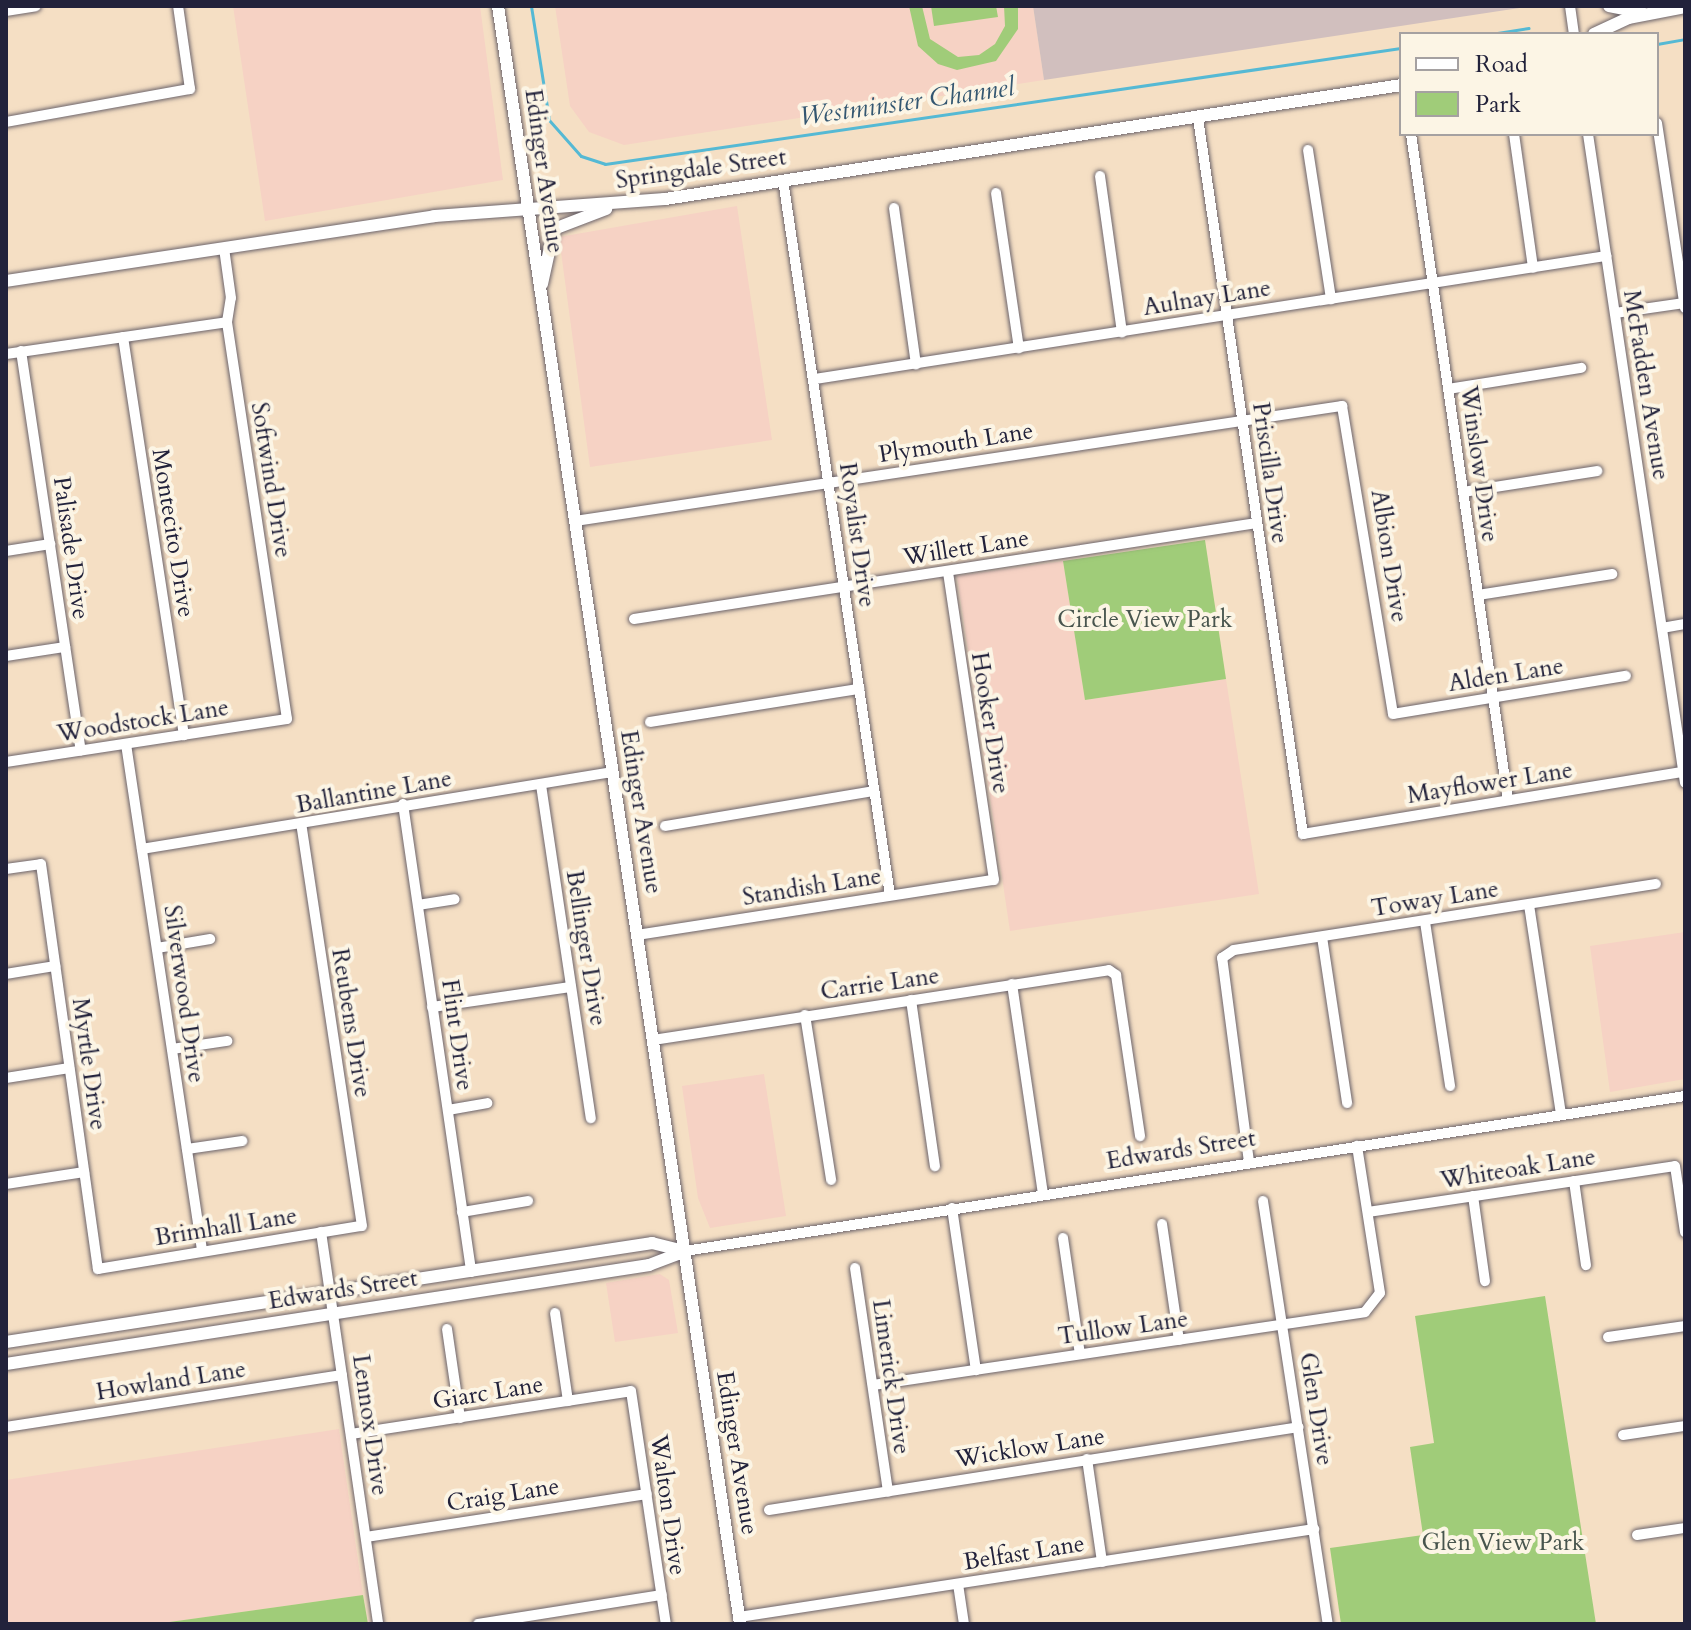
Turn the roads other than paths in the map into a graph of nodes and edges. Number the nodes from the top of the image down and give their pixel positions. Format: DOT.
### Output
graph roads {
  1 [pos="36,6"];
  2 [pos="178,6"];
  3 [pos="498,6"];
  4 [pos="1570,6"];
  5 [pos="1609,6"];
  6 [pos="1685,7"];
  7 [pos="6,11"];
  8 [pos="1648,13"];
  9 [pos="1574,32"];
  10 [pos="1599,32"];
  11 [pos="1399,85"];
  12 [pos="1198,118"];
  13 [pos="6,122"];
  14 [pos="1411,136"];
  15 [pos="1514,136"];
  16 [pos="1588,136"];
  17 [pos="1659,136"];
  18 [pos="1308,150"];
  19 [pos="1100,176"];
  20 [pos="783,180"];
  21 [pos="996,193"];
  22 [pos="621,203"];
  23 [pos="1685,205"];
  24 [pos="527,206"];
  25 [pos="1670,207"];
  26 [pos="894,208"];
  27 [pos="224,248"];
  28 [pos="1606,256"];
  29 [pos="1533,268"];
  30 [pos="6,281"];
  31 [pos="1433,284"];
  32 [pos="540,291"];
  33 [pos="1331,299"];
  34 [pos="1685,306"];
  35 [pos="1615,313"];
  36 [pos="1227,316"];
  37 [pos="227,322"];
  38 [pos="1122,332"];
  39 [pos="123,337"];
  40 [pos="1019,348"];
  41 [pos="21,351"];
  42 [pos="6,354"];
  43 [pos="916,364"];
  44 [pos="1581,368"];
  45 [pos="815,379"];
  46 [pos="1448,389"];
  47 [pos="1342,406"];
  48 [pos="1242,421"];
  49 [pos="1597,471"];
  50 [pos="829,483"];
  51 [pos="1463,492"];
  52 [pos="575,521"];
  53 [pos="1257,523"];
  54 [pos="50,544"];
  55 [pos="6,551"];
  56 [pos="948,571"];
  57 [pos="1612,574"];
  58 [pos="845,587"];
  59 [pos="1478,595"];
  60 [pos="634,619"];
  61 [pos="1685,624"];
  62 [pos="1662,628"];
  63 [pos="65,647"];
  64 [pos="6,656"];
  65 [pos="1626,676"];
  66 [pos="859,689"];
  67 [pos="1493,698"];
  68 [pos="1393,714"];
  69 [pos="287,719"];
  70 [pos="650,722"];
  71 [pos="184,735"];
  72 [pos="126,744"];
  73 [pos="81,751"];
  74 [pos="6,762"];
  75 [pos="613,772"];
  76 [pos="1684,778"];
  77 [pos="541,785"];
  78 [pos="874,791"];
  79 [pos="1508,800"];
  80 [pos="403,804"];
  81 [pos="301,825"];
  82 [pos="665,826"];
  83 [pos="1303,834"];
  84 [pos="142,849"];
  85 [pos="6,869"];
  86 [pos="994,880"];
  87 [pos="1656,884"];
  88 [pos="890,895"];
  89 [pos="455,899"];
  90 [pos="418,905"];
  91 [pos="1529,905"];
  92 [pos="1425,922"];
  93 [pos="637,935"];
  94 [pos="1322,937"];
  95 [pos="210,939"];
  96 [pos="157,948"];
  97 [pos="55,966"];
  98 [pos="6,974"];
  99 [pos="1012,984"];
  100 [pos="571,987"];
  101 [pos="911,1000"];
  102 [pos="432,1007"];
  103 [pos="805,1015"];
  104 [pos="653,1040"];
  105 [pos="227,1041"];
  106 [pos="172,1049"];
  107 [pos="69,1068"];
  108 [pos="6,1078"];
  109 [pos="1450,1086"];
  110 [pos="1685,1096"];
  111 [pos="487,1103"];
  112 [pos="1347,1103"];
  113 [pos="448,1110"];
  114 [pos="1561,1114"];
  115 [pos="591,1118"];
  116 [pos="1140,1136"];
  117 [pos="242,1141"];
  118 [pos="1357,1146"];
  119 [pos="187,1149"];
  120 [pos="1249,1162"];
  121 [pos="935,1166"];
  122 [pos="84,1172"];
  123 [pos="831,1180"];
  124 [pos="1574,1181"];
  125 [pos="6,1184"];
  126 [pos="1043,1194"];
  127 [pos="1473,1196"];
  128 [pos="528,1201"];
  129 [pos="1263,1201"];
  130 [pos="952,1208"];
  131 [pos="462,1212"];
  132 [pos="1368,1212"];
  133 [pos="1162,1224"];
  134 [pos="362,1226"];
  135 [pos="321,1232"];
  136 [pos="1685,1232"];
  137 [pos="1063,1238"];
  138 [pos="202,1250"];
  139 [pos="685,1251"];
  140 [pos="1586,1265"];
  141 [pos="855,1268"];
  142 [pos="98,1269"];
  143 [pos="471,1272"];
  144 [pos="1485,1281"];
  145 [pos="329,1293"];
  146 [pos="555,1313"];
  147 [pos="333,1314"];
  148 [pos="1281,1325"];
  149 [pos="1685,1326"];
  150 [pos="447,1329"];
  151 [pos="1608,1337"];
  152 [pos="1179,1340"];
  153 [pos="6,1342"];
  154 [pos="1080,1354"];
  155 [pos="6,1364"];
  156 [pos="976,1370"];
  157 [pos="342,1375"];
  158 [pos="873,1385"];
  159 [pos="631,1391"];
  160 [pos="568,1401"];
  161 [pos="460,1418"];
  162 [pos="1685,1426"];
  163 [pos="6,1427"];
  164 [pos="1299,1427"];
  165 [pos="351,1434"];
  166 [pos="1623,1435"];
  167 [pos="1087,1459"];
  168 [pos="888,1492"];
  169 [pos="647,1494"];
  170 [pos="769,1510"];
  171 [pos="1685,1528"];
  172 [pos="1314,1529"];
  173 [pos="1637,1535"];
  174 [pos="366,1537"];
  175 [pos="1102,1562"];
  176 [pos="958,1584"];
  177 [pos="662,1595"];
  178 [pos="740,1620"];
  179 [pos="378,1624"];
  180 [pos="478,1624"];
  181 [pos="666,1624"];
  182 [pos="964,1624"];
  183 [pos="1328,1624"];
  1 -- 7 [label="street"];
  2 -- 13 [label="street"];
  3 -- 24 [label="main road, Edinger Avenue"];
  4 -- 9 [label="street"];
  5 -- 8 [label="main road"];
  6 -- 8 [label="main road"];
  8 -- 10 [label="main road"];
  11 -- 12 [label="main road, Springdale Street"];
  12 -- 20 [label="main road, Springdale Street"];
  12 -- 36 [label="street, Priscilla Drive"];
  14 -- 31 [label="street, Winslow Drive"];
  15 -- 29 [label="street"];
  16 -- 28 [label="street, McFadden Avenue"];
  17 -- 25 [label="street"];
  18 -- 33 [label="street"];
  19 -- 38 [label="street"];
  20 -- 22 [label="main road, Springdale Street"];
  20 -- 45 [label="street, Royalist Drive"];
  21 -- 40 [label="street"];
  22 -- 24 [label="main road, Springdale Street"];
  22 -- 32 [label="main road"];
  23 -- 25 [label="street"];
  24 -- 27 [label="main road, Springdale Street"];
  24 -- 32 [label="main road, Edinger Avenue"];
  25 -- 34 [label="street"];
  26 -- 43 [label="street"];
  27 -- 30 [label="main road, Springdale Street"];
  27 -- 37 [label="street, Softwind Drive"];
  28 -- 29 [label="street, Aulnay Lane"];
  28 -- 35 [label="street, McFadden Avenue"];
  29 -- 31 [label="street, Aulnay Lane"];
  31 -- 33 [label="street, Aulnay Lane"];
  31 -- 46 [label="street, Winslow Drive"];
  32 -- 52 [label="main road, Edinger Avenue"];
  33 -- 36 [label="street, Aulnay Lane"];
  34 -- 35 [label="street"];
  35 -- 62 [label="street, McFadden Avenue"];
  36 -- 38 [label="street, Aulnay Lane"];
  36 -- 48 [label="street, Priscilla Drive"];
  37 -- 39 [label="street"];
  37 -- 69 [label="street, Softwind Drive"];
  38 -- 40 [label="street, Aulnay Lane"];
  39 -- 41 [label="street"];
  39 -- 71 [label="street, Montecito Drive"];
  40 -- 43 [label="street, Aulnay Lane"];
  41 -- 42 [label="street"];
  41 -- 54 [label="street, Palisade Drive"];
  43 -- 45 [label="street, Aulnay Lane"];
  44 -- 46 [label="street"];
  45 -- 50 [label="street, Royalist Drive"];
  46 -- 51 [label="street, Winslow Drive"];
  47 -- 48 [label="street, Plymouth Lane"];
  47 -- 68 [label="street, Albion Drive"];
  48 -- 50 [label="street, Plymouth Lane"];
  48 -- 53 [label="street, Priscilla Drive"];
  49 -- 51 [label="street"];
  50 -- 52 [label="street, Plymouth Lane"];
  50 -- 58 [label="street, Royalist Drive"];
  51 -- 59 [label="street, Winslow Drive"];
  52 -- 75 [label="main road, Edinger Avenue"];
  53 -- 56 [label="street, Willett Lane"];
  53 -- 83 [label="street, Priscilla Drive"];
  54 -- 55 [label="street"];
  54 -- 63 [label="street, Palisade Drive"];
  56 -- 58 [label="street, Willett Lane"];
  56 -- 86 [label="street, Hooker Drive"];
  57 -- 59 [label="street"];
  58 -- 60 [label="street, Willett Lane"];
  58 -- 66 [label="street, Royalist Drive"];
  59 -- 67 [label="street, Winslow Drive"];
  61 -- 62 [label="street"];
  62 -- 76 [label="street, McFadden Avenue"];
  63 -- 64 [label="street"];
  63 -- 73 [label="street, Palisade Drive"];
  65 -- 67 [label="street, Alden Lane"];
  66 -- 70 [label="street"];
  66 -- 78 [label="street, Royalist Drive"];
  67 -- 68 [label="street, Alden Lane"];
  67 -- 79 [label="street, Winslow Drive"];
  69 -- 71 [label="street, Woodstock Lane"];
  71 -- 72 [label="street, Woodstock Lane"];
  72 -- 73 [label="street, Woodstock Lane"];
  72 -- 84 [label="street, Silverwood Drive"];
  73 -- 74 [label="street, Woodstock Lane"];
  75 -- 77 [label="street, Ballantine Lane"];
  75 -- 93 [label="main road, Edinger Avenue"];
  76 -- 79 [label="street, Mayflower Lane"];
  77 -- 80 [label="street, Ballantine Lane"];
  77 -- 100 [label="street, Bellinger Drive"];
  78 -- 82 [label="street"];
  78 -- 88 [label="street, Royalist Drive"];
  79 -- 83 [label="street, Mayflower Lane"];
  80 -- 81 [label="street, Ballantine Lane"];
  80 -- 90 [label="street, Flint Drive"];
  81 -- 84 [label="street, Ballantine Lane"];
  81 -- 134 [label="street, Reubens Drive"];
  84 -- 96 [label="street, Silverwood Drive"];
  85 -- 97 [label="street, Myrtle Drive"];
  86 -- 88 [label="street, Standish Lane"];
  87 -- 91 [label="street, Toway Lane"];
  88 -- 93 [label="street, Standish Lane"];
  89 -- 90 [label="street"];
  90 -- 102 [label="street, Flint Drive"];
  91 -- 92 [label="street, Toway Lane"];
  91 -- 114 [label="street"];
  92 -- 94 [label="street, Toway Lane"];
  92 -- 109 [label="street"];
  93 -- 104 [label="main road, Edinger Avenue"];
  94 -- 112 [label="street"];
  94 -- 120 [label="street, Toway Lane"];
  95 -- 96 [label="street"];
  96 -- 106 [label="street, Silverwood Drive"];
  97 -- 98 [label="street"];
  97 -- 107 [label="street, Myrtle Drive"];
  99 -- 101 [label="street, Carrie Lane"];
  99 -- 116 [label="street, Carrie Lane"];
  99 -- 126 [label="street"];
  100 -- 102 [label="street"];
  100 -- 115 [label="street, Bellinger Drive"];
  101 -- 103 [label="street, Carrie Lane"];
  101 -- 121 [label="street"];
  102 -- 113 [label="street, Flint Drive"];
  103 -- 104 [label="street, Carrie Lane"];
  103 -- 123 [label="street"];
  104 -- 139 [label="main road, Edinger Avenue"];
  105 -- 106 [label="street"];
  106 -- 119 [label="street, Silverwood Drive"];
  107 -- 108 [label="street"];
  107 -- 122 [label="street, Myrtle Drive"];
  110 -- 114 [label="street, Edwards Street"];
  111 -- 113 [label="street"];
  113 -- 131 [label="street, Flint Drive"];
  114 -- 118 [label="street, Edwards Street"];
  117 -- 119 [label="street"];
  118 -- 120 [label="street, Edwards Street"];
  118 -- 132 [label="street"];
  119 -- 138 [label="street, Silverwood Drive"];
  120 -- 126 [label="street, Edwards Street"];
  122 -- 125 [label="street"];
  122 -- 142 [label="street, Myrtle Drive"];
  124 -- 127 [label="street, Whiteoak Lane"];
  124 -- 136 [label="street, Whiteoak Lane"];
  124 -- 140 [label="street"];
  126 -- 130 [label="street, Edwards Street"];
  127 -- 132 [label="street, Whiteoak Lane"];
  127 -- 144 [label="street"];
  128 -- 131 [label="street"];
  129 -- 148 [label="street, Glen Drive"];
  130 -- 139 [label="street, Edwards Street"];
  130 -- 156 [label="street"];
  131 -- 143 [label="street, Flint Drive"];
  132 -- 148 [label="street, Tullow Lane"];
  133 -- 152 [label="street"];
  134 -- 135 [label="street, Brimhall Lane"];
  135 -- 138 [label="street, Brimhall Lane"];
  135 -- 145 [label="street, Lennox Drive"];
  137 -- 154 [label="street"];
  138 -- 142 [label="street, Brimhall Lane"];
  139 -- 143 [label="main road, Edwards Street"];
  139 -- 147 [label="main road, Edwards Street"];
  139 -- 178 [label="main road, Edinger Avenue"];
  141 -- 158 [label="street, Limerick Drive"];
  143 -- 145 [label="main road, Edwards Street"];
  145 -- 147 [label="street, Lennox Drive"];
  145 -- 153 [label="main road, Edwards Street"];
  146 -- 160 [label="street"];
  147 -- 155 [label="main road, Edwards Street"];
  147 -- 157 [label="street, Lennox Drive"];
  148 -- 152 [label="street, Tullow Lane"];
  148 -- 164 [label="street, Glen Drive"];
  149 -- 151 [label="street"];
  150 -- 161 [label="street"];
  152 -- 154 [label="street, Tullow Lane"];
  154 -- 156 [label="street, Tullow Lane"];
  156 -- 158 [label="street, Tullow Lane"];
  157 -- 163 [label="street, Howland Lane"];
  157 -- 165 [label="street, Lennox Drive"];
  158 -- 168 [label="street, Limerick Drive"];
  159 -- 160 [label="street, Giarc Lane"];
  159 -- 169 [label="street, Walton Drive"];
  160 -- 161 [label="street, Giarc Lane"];
  161 -- 165 [label="street, Giarc Lane"];
  162 -- 166 [label="street"];
  164 -- 167 [label="street, Wicklow Lane"];
  164 -- 172 [label="street, Glen Drive"];
  165 -- 174 [label="street, Lennox Drive"];
  167 -- 168 [label="street, Wicklow Lane"];
  167 -- 175 [label="street"];
  168 -- 170 [label="street, Wicklow Lane"];
  169 -- 174 [label="street, Craig Lane"];
  169 -- 177 [label="street, Walton Drive"];
  171 -- 173 [label="street"];
  172 -- 175 [label="street, Belfast Lane"];
  172 -- 183 [label="street, Glen Drive"];
  174 -- 179 [label="street, Lennox Drive"];
  175 -- 176 [label="street, Belfast Lane"];
  176 -- 178 [label="street, Belfast Lane"];
  176 -- 182 [label="street"];
  177 -- 180 [label="street"];
  177 -- 181 [label="street, Walton Drive"];
}
